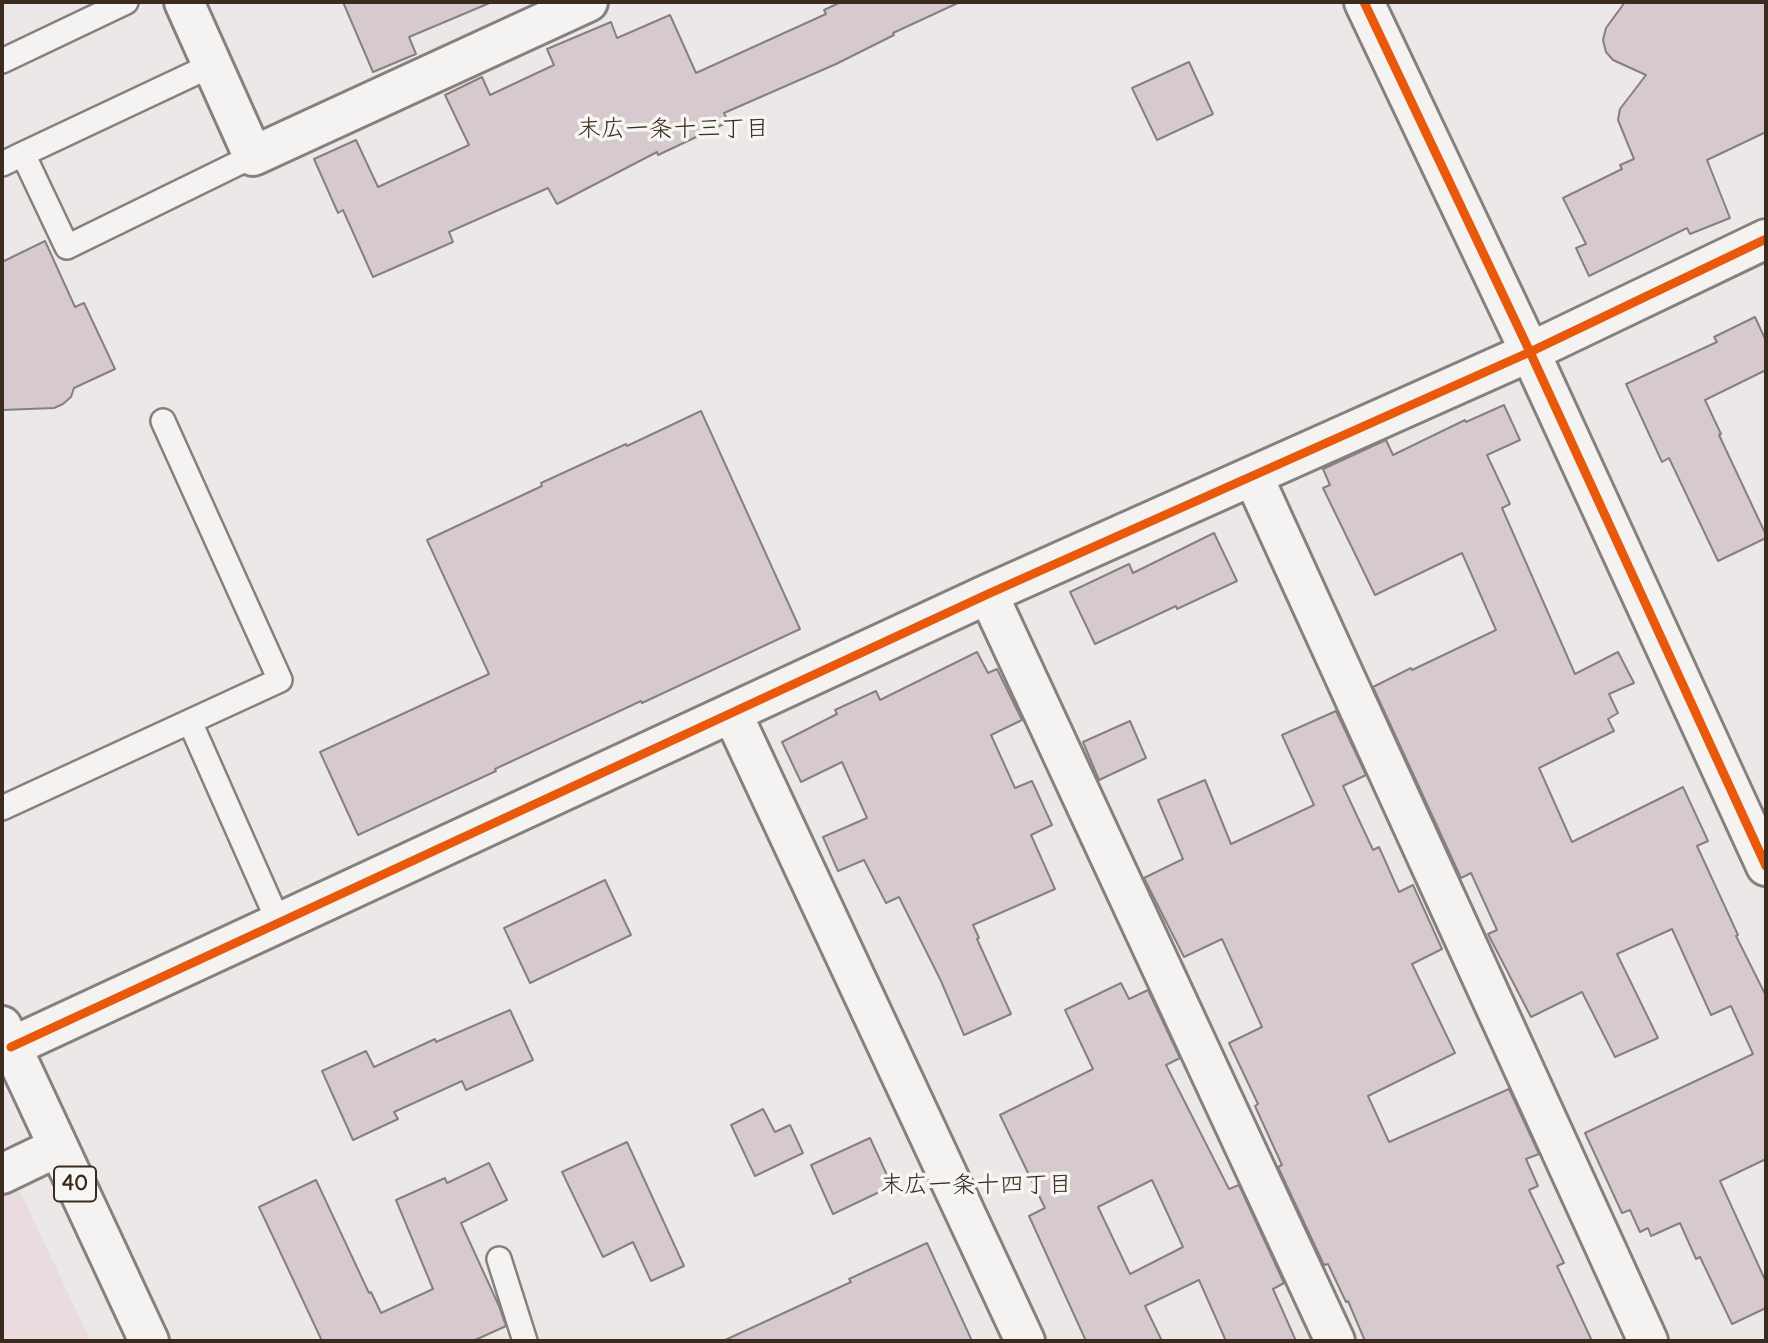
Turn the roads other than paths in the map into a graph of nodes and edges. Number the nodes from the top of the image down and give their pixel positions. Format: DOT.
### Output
graph roads {
  1 [pos="126,2"];
  2 [pos="184,2"];
  3 [pos="588,2"];
  4 [pos="1364,2"];
  5 [pos="2,61"];
  6 [pos="212,65"];
  7 [pos="23,154"];
  8 [pos="253,156"];
  9 [pos="2,164"];
  10 [pos="1766,239"];
  11 [pos="1530,352"];
  12 [pos="163,421"];
  13 [pos="1253,476"];
  14 [pos="988,594"];
  15 [pos="732,713"];
  16 [pos="190,722"];
  17 [pos="2,808"];
  18 [pos="1766,866"];
  19 [pos="279,923"];
  20 [pos="6,1037"];
  21 [pos="58,1147"];
  22 [pos="2,1174"];
  23 [pos="499,1259"];
  24 [pos="149,1341"];
  25 [pos="525,1341"];
  26 [pos="1025,1341"];
  27 [pos="1335,1341"];
  28 [pos="1648,1341"];
  1 -- 5 [label="lane"];
  2 -- 6 [label="main road"];
  3 -- 8 [label="main road"];
  4 -- 11 [label="main road"];
  6 -- 7 [label="lane"];
  6 -- 8 [label="main road"];
  7 -- 8 [label="lane"];
  7 -- 9 [label="lane"];
  10 -- 11 [label="main road"];
  11 -- 13 [label="main road"];
  11 -- 18 [label="main road"];
  12 -- 16 [label="lane"];
  13 -- 14 [label="main road"];
  13 -- 28 [label="main road"];
  14 -- 15 [label="main road"];
  14 -- 27 [label="main road"];
  15 -- 19 [label="main road"];
  15 -- 26 [label="main road"];
  16 -- 17 [label="lane"];
  16 -- 19 [label="lane"];
  19 -- 20 [label="main road"];
  20 -- 21 [label="main road, 40"];
  21 -- 22 [label="main road"];
  21 -- 24 [label="main road, 40"];
  23 -- 25 [label="lane"];
}
